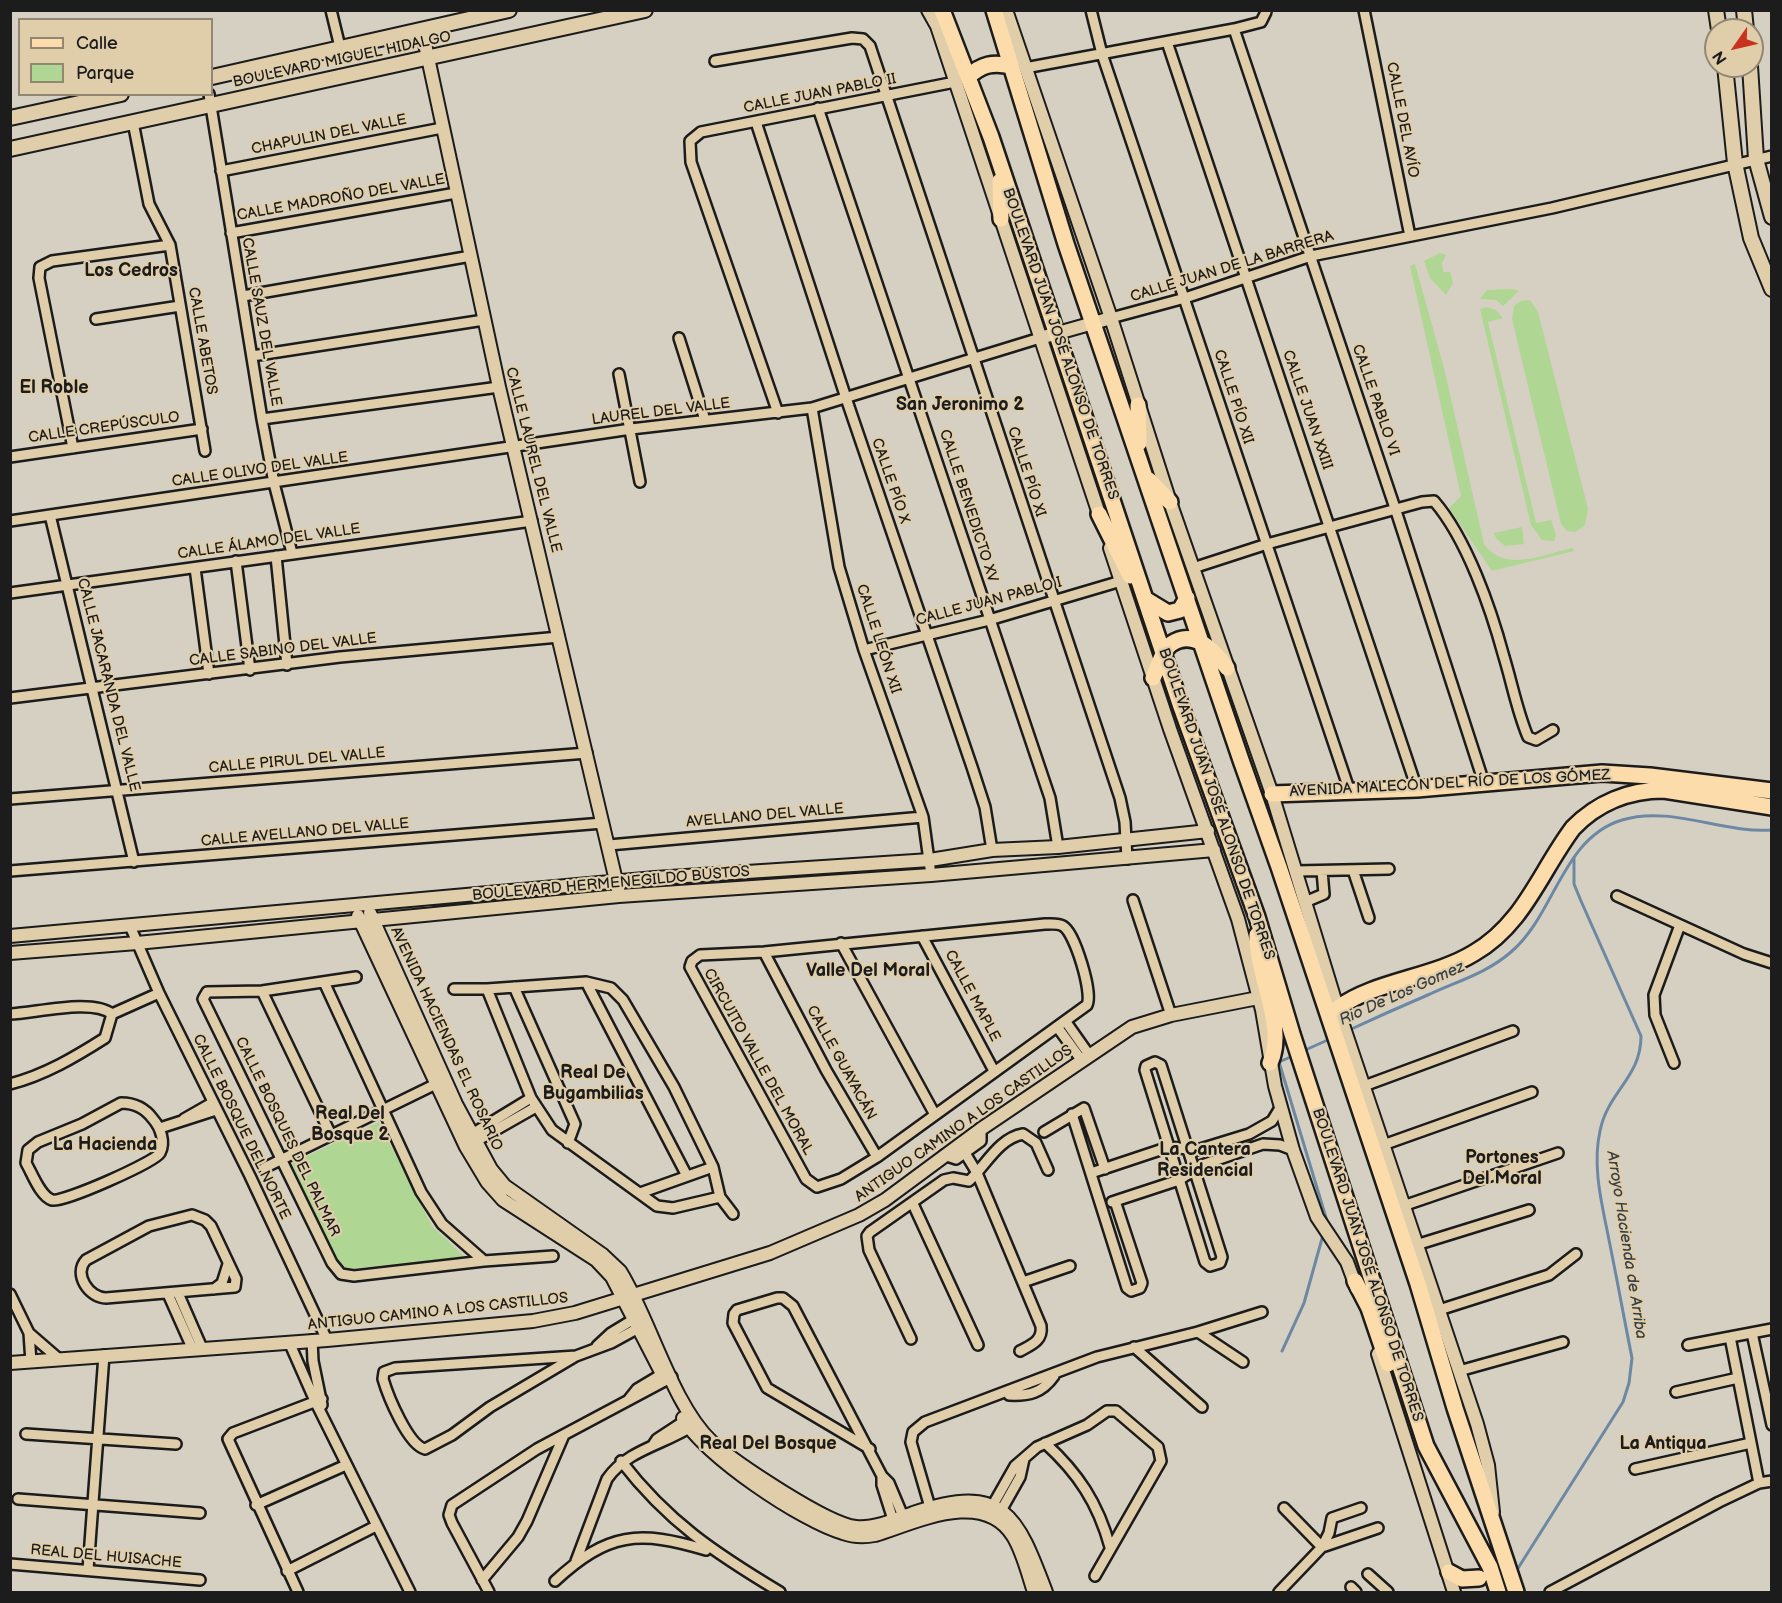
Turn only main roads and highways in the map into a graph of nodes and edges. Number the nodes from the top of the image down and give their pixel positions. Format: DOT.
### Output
graph roads {
  1 [pos="509,10"];
  2 [pos="645,10"];
  3 [pos="942,10"];
  4 [pos="994,10"];
  5 [pos="1008,15"];
  6 [pos="1018,67"];
  7 [pos="213,77"];
  8 [pos="1726,78"];
  9 [pos="1751,78"];
  10 [pos="961,79"];
  11 [pos="113,96"];
  12 [pos="210,99"];
  13 [pos="10,118"];
  14 [pos="10,149"];
  15 [pos="999,163"];
  16 [pos="1772,217"];
  17 [pos="1001,219"];
  18 [pos="1772,289"];
  19 [pos="1138,405"];
  20 [pos="1140,458"];
  21 [pos="1146,475"];
  22 [pos="1170,502"];
  23 [pos="1099,514"];
  24 [pos="1187,598"];
  25 [pos="1147,601"];
  26 [pos="1202,642"];
  27 [pos="1164,654"];
  28 [pos="1227,668"];
  29 [pos="1153,678"];
  30 [pos="1772,791"];
  31 [pos="1272,794"];
  32 [pos="1772,807"];
  33 [pos="1257,917"];
  34 [pos="1334,1009"];
  35 [pos="1270,1063"];
  36 [pos="1355,1281"];
  37 [pos="1414,1411"];
  38 [pos="1449,1572"];
  39 [pos="1486,1572"];
  40 [pos="1471,1593"];
  41 [pos="1498,1593"];
  42 [pos="1516,1593"];
  1 -- 7 [label="main road, BOULEVARD MIGUEL HIDALGO"];
  2 -- 12 [label="main road, BOULEVARD MIGUEL HIDALGO"];
  3 -- 10 [label="main road, BOULEVARD JUAN JOSÉ ALONSO DE TORRES"];
  4 -- 6 [label="main road"];
  5 -- 6 [label="main road"];
  6 -- 10 [label="main road"];
  6 -- 20 [label="main road"];
  8 -- 18 [label="main road"];
  9 -- 16 [label="main road"];
  10 -- 15 [label="main road, BOULEVARD JUAN JOSÉ ALONSO DE TORRES"];
  11 -- 13 [label="main road"];
  12 -- 14 [label="main road, BOULEVARD MIGUEL HIDALGO"];
  15 -- 17 [label="main road"];
  15 -- 25 [label="main road, BOULEVARD JUAN JOSÉ ALONSO DE TORRES"];
  19 -- 20 [label="main road"];
  20 -- 21 [label="main road"];
  21 -- 22 [label="main road"];
  21 -- 24 [label="main road"];
  23 -- 25 [label="main road"];
  24 -- 25 [label="main road"];
  24 -- 26 [label="main road"];
  25 -- 27 [label="main road, BOULEVARD JUAN JOSÉ ALONSO DE TORRES"];
  26 -- 27 [label="main road"];
  26 -- 28 [label="main road"];
  26 -- 34 [label="main road"];
  27 -- 29 [label="main road"];
  27 -- 33 [label="main road, BOULEVARD JUAN JOSÉ ALONSO DE TORRES"];
  30 -- 31 [label="main road, AVENIDA MALECÓN DEL RÍO DE LOS GÓMEZ"];
  32 -- 34 [label="main road, AVENIDA MALECÓN DEL RÍO DE LOS GÓMEZ"];
  33 -- 35 [label="main road"];
  33 -- 37 [label="main road, BOULEVARD JUAN JOSÉ ALONSO DE TORRES"];
  34 -- 42 [label="main road"];
  36 -- 37 [label="main road"];
  37 -- 39 [label="main road, BOULEVARD JUAN JOSÉ ALONSO DE TORRES"];
  38 -- 39 [label="main road"];
  39 -- 40 [label="main road"];
  39 -- 41 [label="main road, BOULEVARD JUAN JOSÉ ALONSO DE TORRES"];
}
